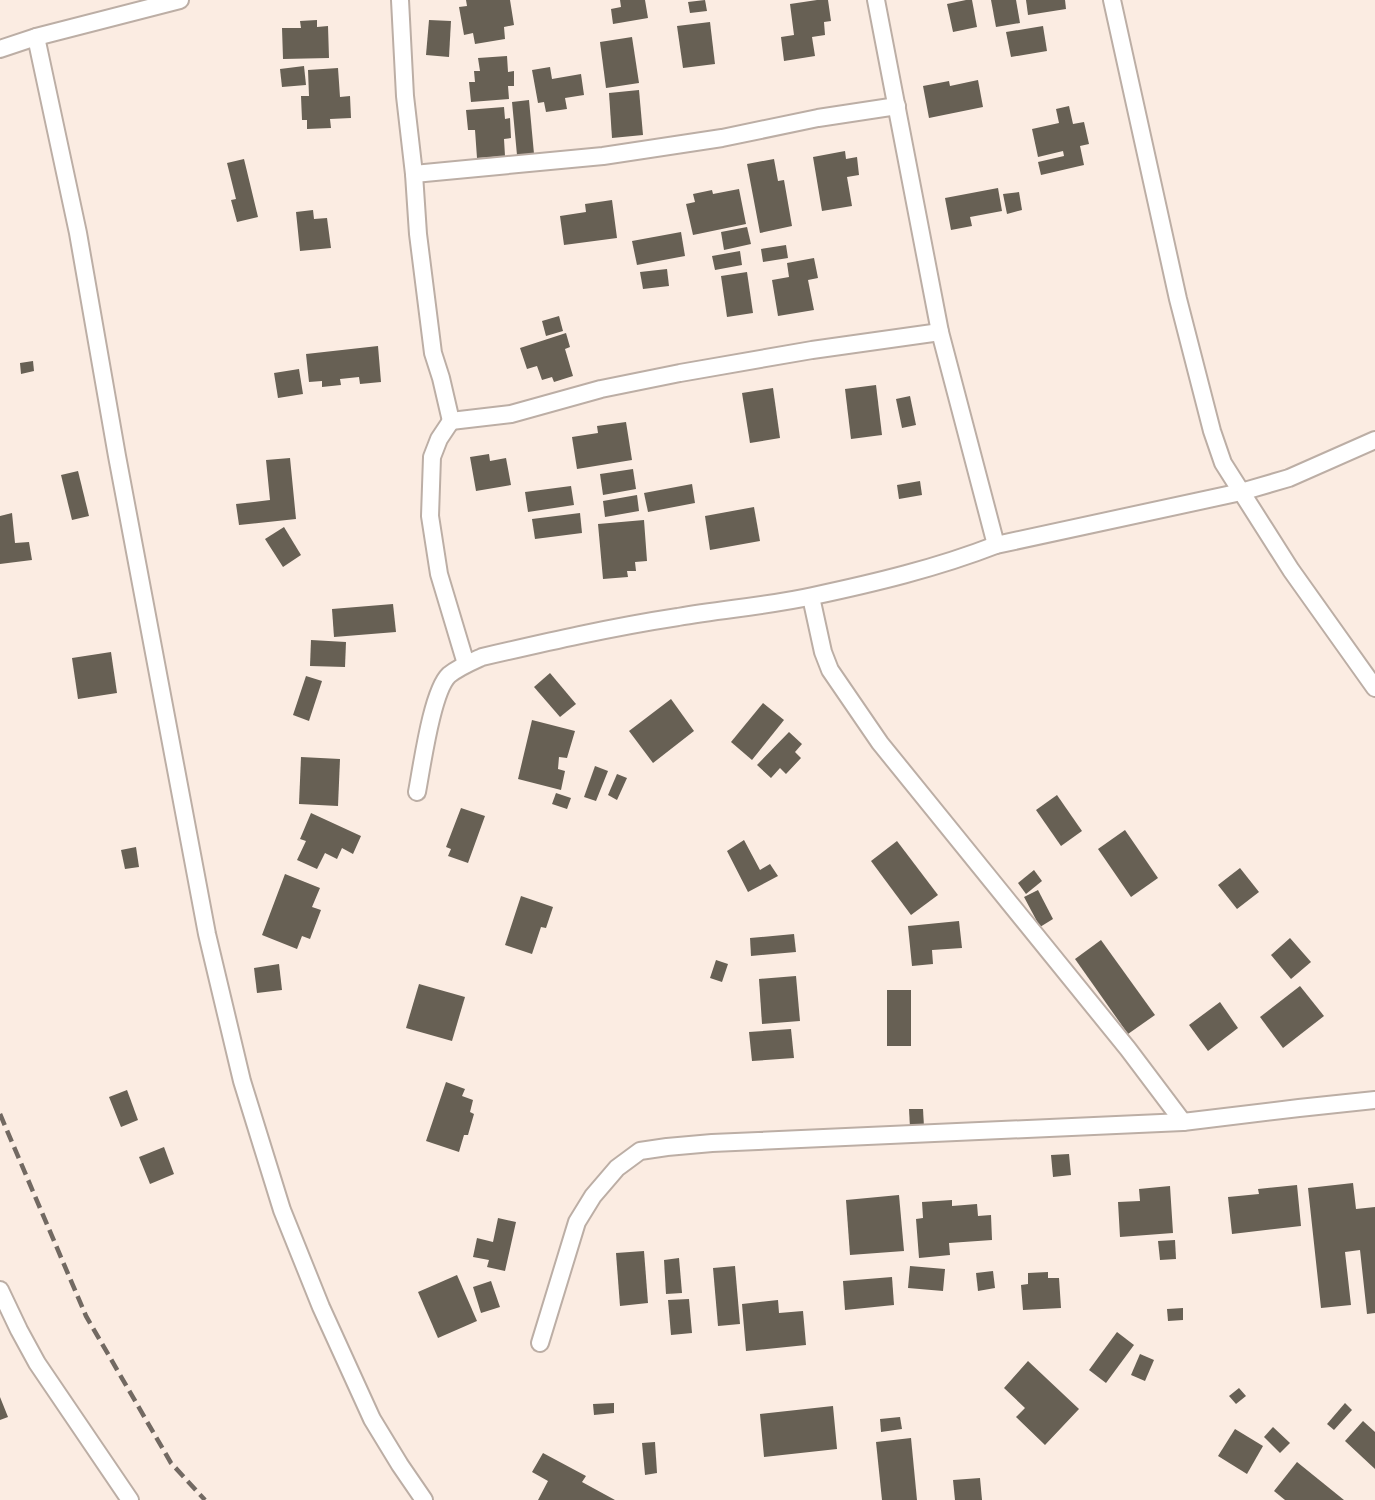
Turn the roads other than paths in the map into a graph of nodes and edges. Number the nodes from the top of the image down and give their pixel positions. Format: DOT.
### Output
graph roads {
  1 [pos="180,0"];
  2 [pos="400,0"];
  3 [pos="876,0"];
  4 [pos="1112,0"];
  5 [pos="36,37"];
  6 [pos="0,49"];
  7 [pos="897,106"];
  8 [pos="414,174"];
  9 [pos="940,332"];
  10 [pos="451,421"];
  11 [pos="1375,440"];
  12 [pos="1241,492"];
  13 [pos="996,546"];
  14 [pos="811,597"];
  15 [pos="466,664"];
  16 [pos="1375,688"];
  17 [pos="417,792"];
  18 [pos="1375,1100"];
  19 [pos="1183,1122"];
  20 [pos="0,1290"];
  21 [pos="540,1343"];
  22 [pos="130,1500"];
  23 [pos="424,1500"];
  1 -- 5 [label="street"];
  2 -- 8 [label="street"];
  3 -- 7 [label="street"];
  4 -- 12 [label="street"];
  5 -- 6 [label="street"];
  5 -- 23 [label="street"];
  7 -- 8 [label="street"];
  7 -- 9 [label="street"];
  8 -- 10 [label="street"];
  9 -- 10 [label="street"];
  9 -- 13 [label="street"];
  10 -- 15 [label="street"];
  11 -- 12 [label="street"];
  12 -- 13 [label="street"];
  12 -- 16 [label="street"];
  13 -- 14 [label="street"];
  14 -- 15 [label="street"];
  14 -- 19 [label="street"];
  15 -- 17 [label="street"];
  18 -- 19 [label="street"];
  19 -- 21 [label="street"];
  20 -- 22 [label="street"];
}
